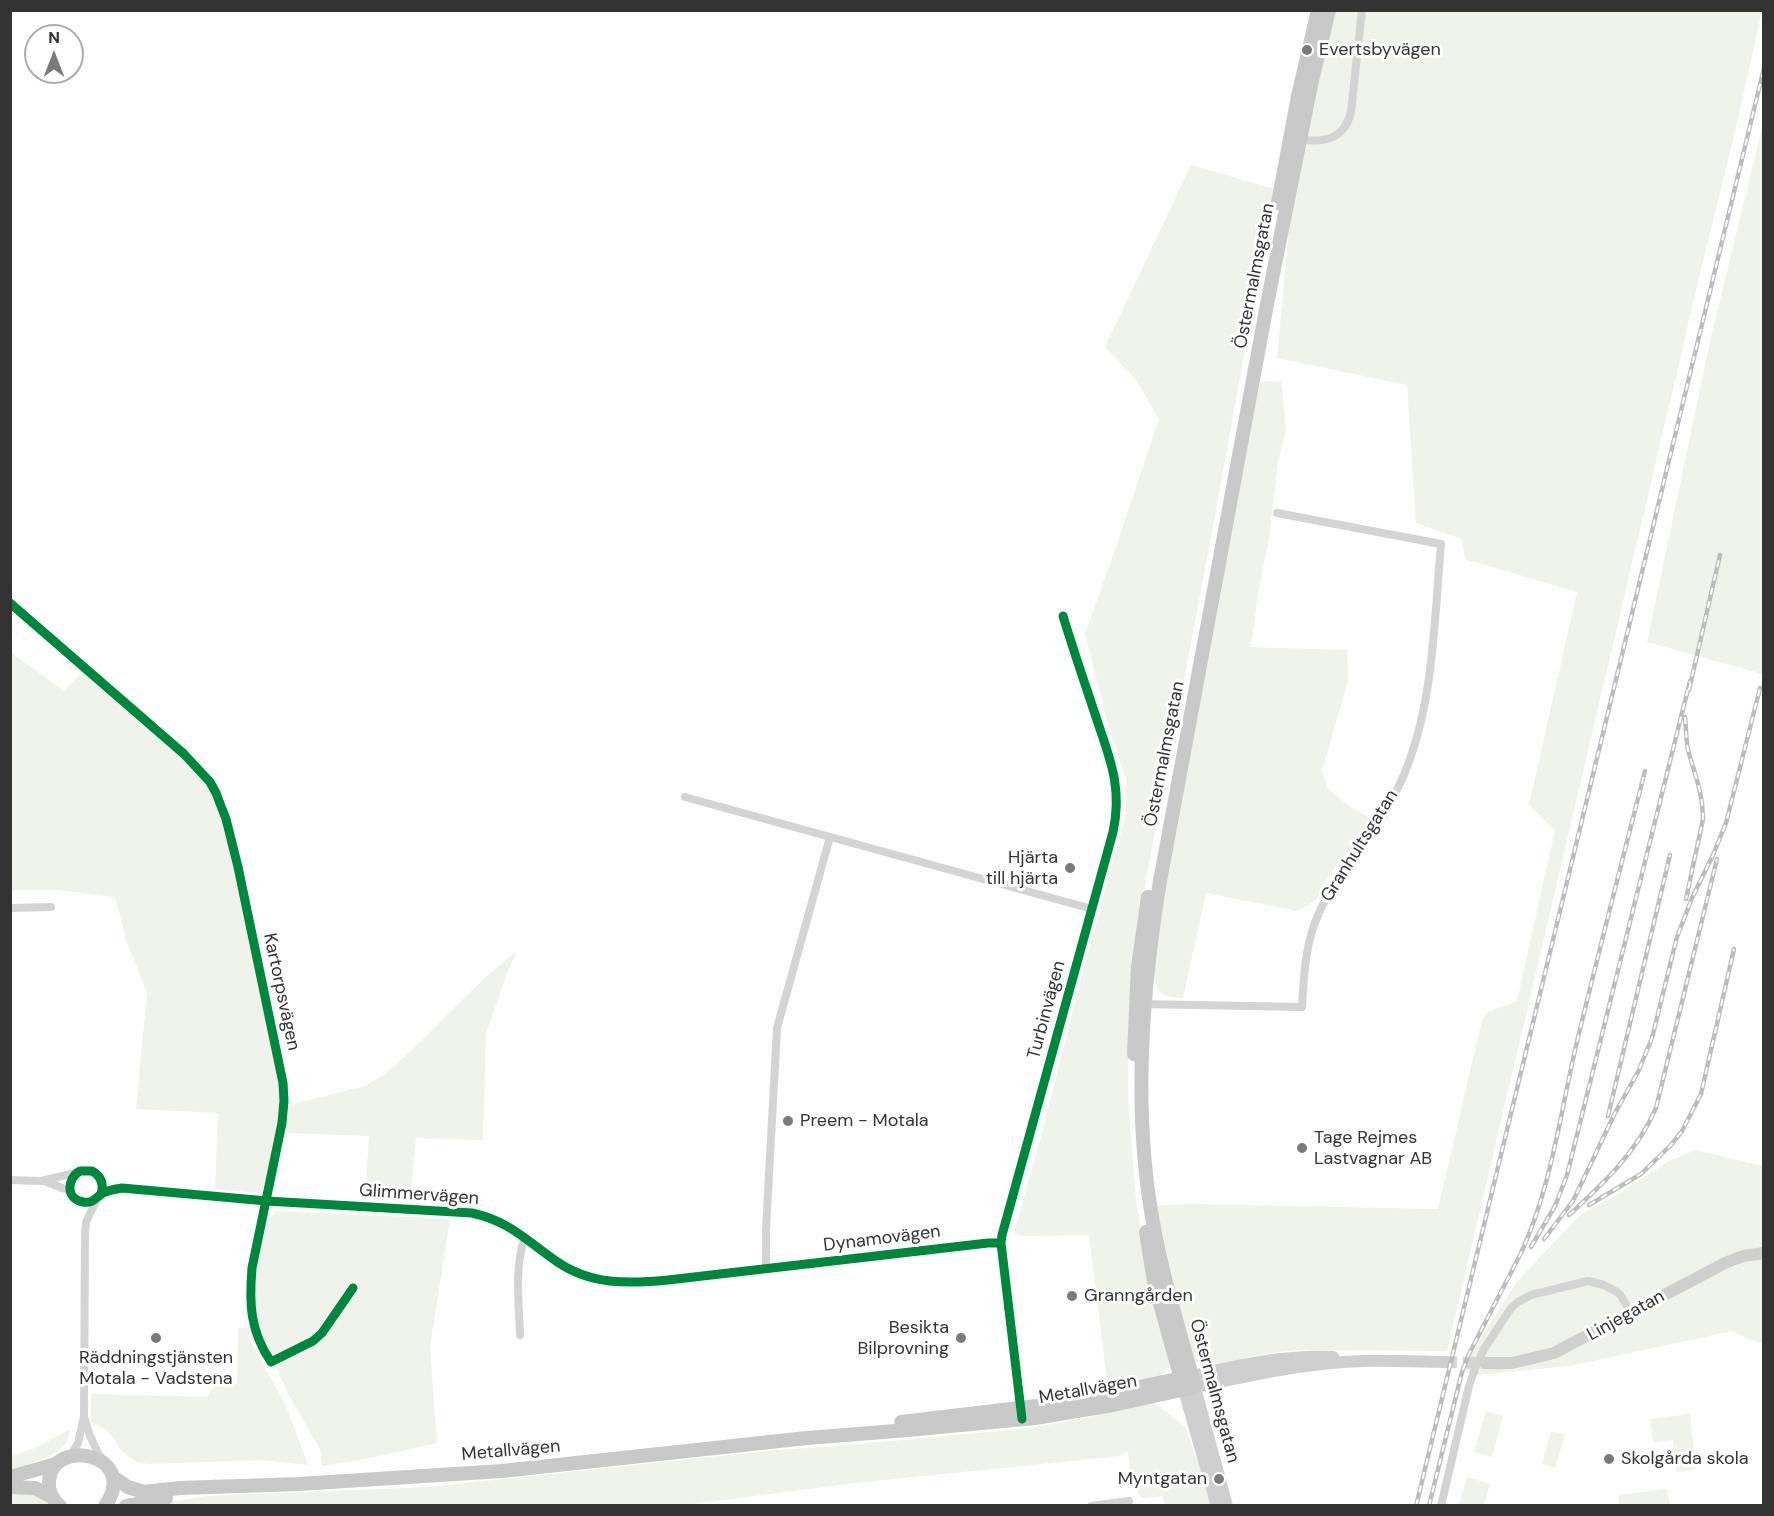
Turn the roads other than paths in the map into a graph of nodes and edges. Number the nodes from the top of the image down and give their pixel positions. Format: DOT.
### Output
graph roads {
  1 [pos="1318,10"];
  2 [pos="1329,10"];
  3 [pos="1362,10"];
  4 [pos="1295,139"];
  5 [pos="1277,513"];
  6 [pos="10,603"];
  7 [pos="1063,616"];
  8 [pos="685,797"];
  9 [pos="830,837"];
  10 [pos="51,907"];
  11 [pos="10,908"];
  12 [pos="1092,909"];
  13 [pos="1140,1004"];
  14 [pos="77,1172"];
  15 [pos="10,1180"];
  16 [pos="101,1180"];
  17 [pos="41,1181"];
  18 [pos="122,1188"];
  19 [pos="70,1191"];
  20 [pos="99,1196"];
  21 [pos="78,1200"];
  22 [pos="267,1201"];
  23 [pos="86,1222"];
  24 [pos="525,1237"];
  25 [pos="1001,1243"];
  26 [pos="1764,1253"];
  27 [pos="766,1268"];
  28 [pos="353,1288"];
  29 [pos="1632,1313"];
  30 [pos="520,1335"];
  31 [pos="1445,1362"];
  32 [pos="1485,1363"];
  33 [pos="1187,1383"];
  34 [pos="1022,1414"];
  35 [pos="84,1416"];
  36 [pos="69,1457"];
  37 [pos="102,1461"];
  38 [pos="56,1464"];
  39 [pos="10,1477"];
  40 [pos="113,1478"];
  41 [pos="10,1487"];
  42 [pos="218,1488"];
  43 [pos="56,1501"];
  44 [pos="1129,1501"];
  45 [pos="105,1506"];
  46 [pos="126,1506"];
  47 [pos="1091,1506"];
  48 [pos="1217,1506"];
  49 [pos="1227,1506"];
  50 [pos="1441,1506"];
  1 -- 4 [label="main road, Östermalmsgatan"];
  2 -- 4 [label="main road, Östermalmsgatan"];
  3 -- 4 [label="street"];
  4 -- 13 [label="main road, Östermalmsgatan"];
  5 -- 13 [label="street, Granhultsgatan"];
  6 -- 22 [label="street, Kartorpsvägen"];
  7 -- 12 [label="street, Turbinvägen"];
  8 -- 9 [label="street"];
  9 -- 12 [label="street"];
  9 -- 27 [label="street"];
  10 -- 11 [label="street"];
  12 -- 25 [label="street, Turbinvägen"];
  13 -- 33 [label="main road, Östermalmsgatan"];
  14 -- 16 [label="street, Glimmervägen"];
  14 -- 17 [label="street"];
  14 -- 19 [label="street"];
  15 -- 17 [label="street"];
  16 -- 18 [label="street, Glimmervägen"];
  16 -- 20 [label="street"];
  17 -- 19 [label="street"];
  18 -- 20 [label="street, Glimmervägen"];
  18 -- 22 [label="street, Glimmervägen"];
  19 -- 21 [label="street"];
  20 -- 21 [label="street, Glimmervägen"];
  20 -- 23 [label="street"];
  21 -- 23 [label="street"];
  22 -- 24 [label="street, Glimmervägen"];
  22 -- 28 [label="street, Kartorpsvägen"];
  23 -- 35 [label="street"];
  24 -- 27 [label="street, Glimmervägen"];
  24 -- 30 [label="street"];
  25 -- 27 [label="street, Dynamovägen"];
  25 -- 34 [label="street, Turbinvägen"];
  26 -- 29 [label="street, Linjegatan"];
  29 -- 32 [label="street, Linjegatan"];
  29 -- 50 [label="street"];
  31 -- 33 [label="street"];
  33 -- 34 [label="main road, Metallvägen"];
  33 -- 48 [label="street, Östermalmsgatan"];
  33 -- 49 [label="street, Östermalmsgatan"];
  34 -- 42 [label="main road, Metallvägen"];
  35 -- 36 [label="street"];
  35 -- 37 [label="street"];
  36 -- 37 [label="main road"];
  36 -- 38 [label="main road"];
  37 -- 40 [label="main road"];
  38 -- 39 [label="main road"];
  38 -- 43 [label="main road"];
  40 -- 42 [label="main road, Metallvägen"];
  40 -- 45 [label="main road"];
  41 -- 43 [label="main road"];
  42 -- 46 [label="main road, Metallvägen"];
  44 -- 47 [label="street"];
}
